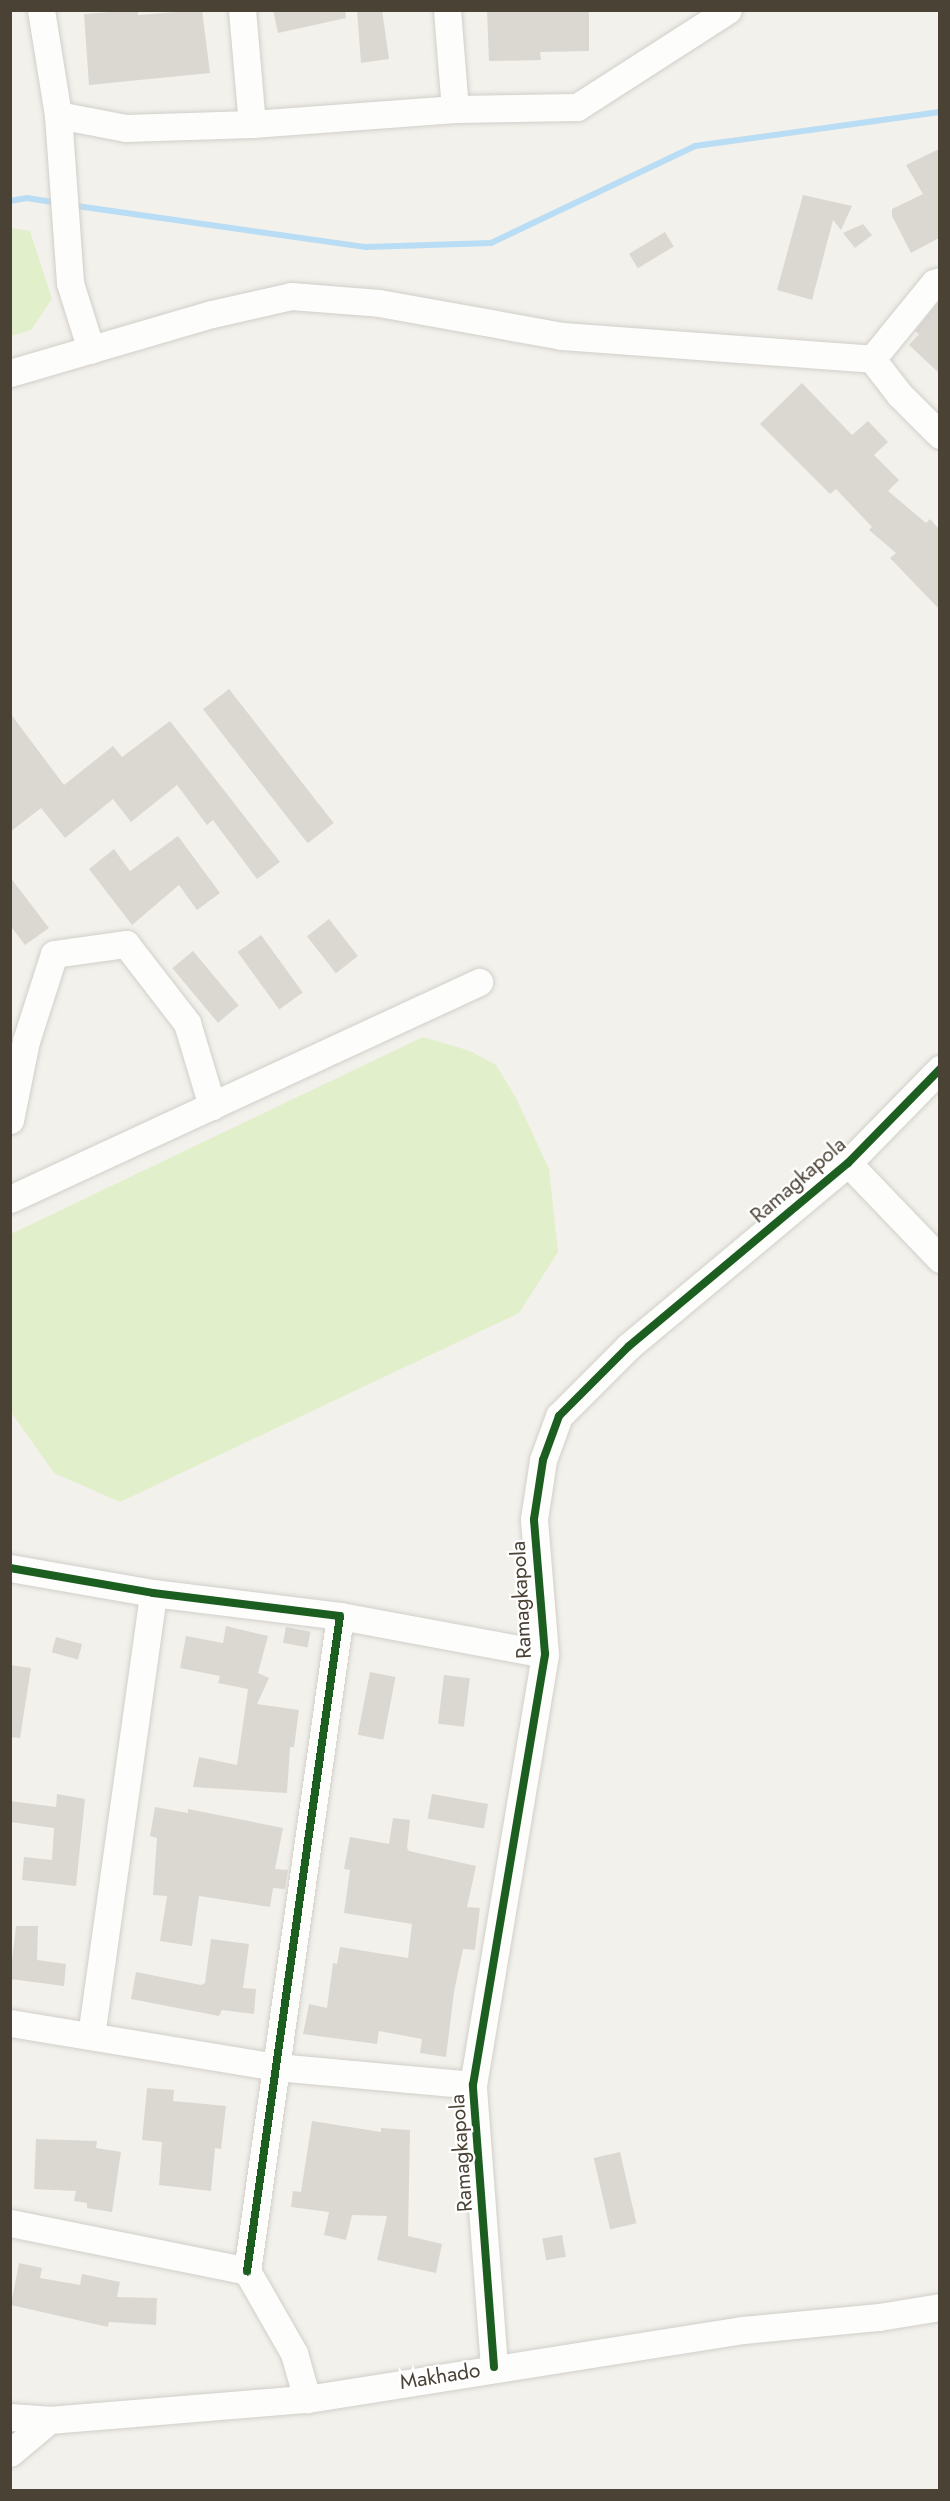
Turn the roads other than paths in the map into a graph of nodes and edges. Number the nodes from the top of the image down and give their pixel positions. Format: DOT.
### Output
graph roads {
  1 [pos="41,10"];
  2 [pos="242,10"];
  3 [pos="447,10"];
  4 [pos="726,11"];
  5 [pos="455,109"];
  6 [pos="58,116"];
  7 [pos="252,124"];
  8 [pos="939,281"];
  9 [pos="91,350"];
  10 [pos="872,359"];
  11 [pos="10,373"];
  12 [pos="939,435"];
  13 [pos="479,982"];
  14 [pos="939,1069"];
  15 [pos="212,1106"];
  16 [pos="10,1120"];
  17 [pos="848,1163"];
  18 [pos="10,1199"];
  19 [pos="939,1258"];
  20 [pos="10,1568"];
  21 [pos="153,1593"];
  22 [pos="340,1616"];
  23 [pos="545,1654"];
  24 [pos="10,2023"];
  25 [pos="91,2036"];
  26 [pos="276,2067"];
  27 [pos="473,2085"];
  28 [pos="10,2223"];
  29 [pos="247,2271"];
  30 [pos="939,2307"];
  31 [pos="494,2367"];
  32 [pos="307,2398"];
  33 [pos="10,2417"];
  34 [pos="49,2420"];
  35 [pos="10,2453"];
  1 -- 6 [label="street"];
  2 -- 7 [label="street"];
  3 -- 5 [label="street"];
  4 -- 5 [label="street"];
  5 -- 7 [label="street"];
  6 -- 7 [label="street"];
  6 -- 9 [label="street"];
  8 -- 10 [label="street"];
  9 -- 10 [label="street"];
  9 -- 11 [label="street"];
  10 -- 12 [label="street"];
  13 -- 15 [label="street"];
  14 -- 17 [label="street, Ramagkapola"];
  15 -- 16 [label="street"];
  15 -- 18 [label="street"];
  17 -- 19 [label="street"];
  17 -- 23 [label="street, Ramagkapola"];
  20 -- 21 [label="street"];
  21 -- 22 [label="street"];
  21 -- 25 [label="street"];
  22 -- 23 [label="street"];
  22 -- 26 [label="street"];
  23 -- 27 [label="street, Ramagkapola"];
  24 -- 25 [label="street"];
  25 -- 26 [label="street"];
  26 -- 27 [label="street"];
  26 -- 29 [label="street"];
  27 -- 31 [label="street, Ramagkapola"];
  28 -- 29 [label="street"];
  29 -- 32 [label="street"];
  30 -- 31 [label="street, Makhado"];
  31 -- 32 [label="street, Makhado"];
  32 -- 34 [label="street, Makhado"];
  33 -- 34 [label="street, Makhado"];
  34 -- 35 [label="street"];
}
